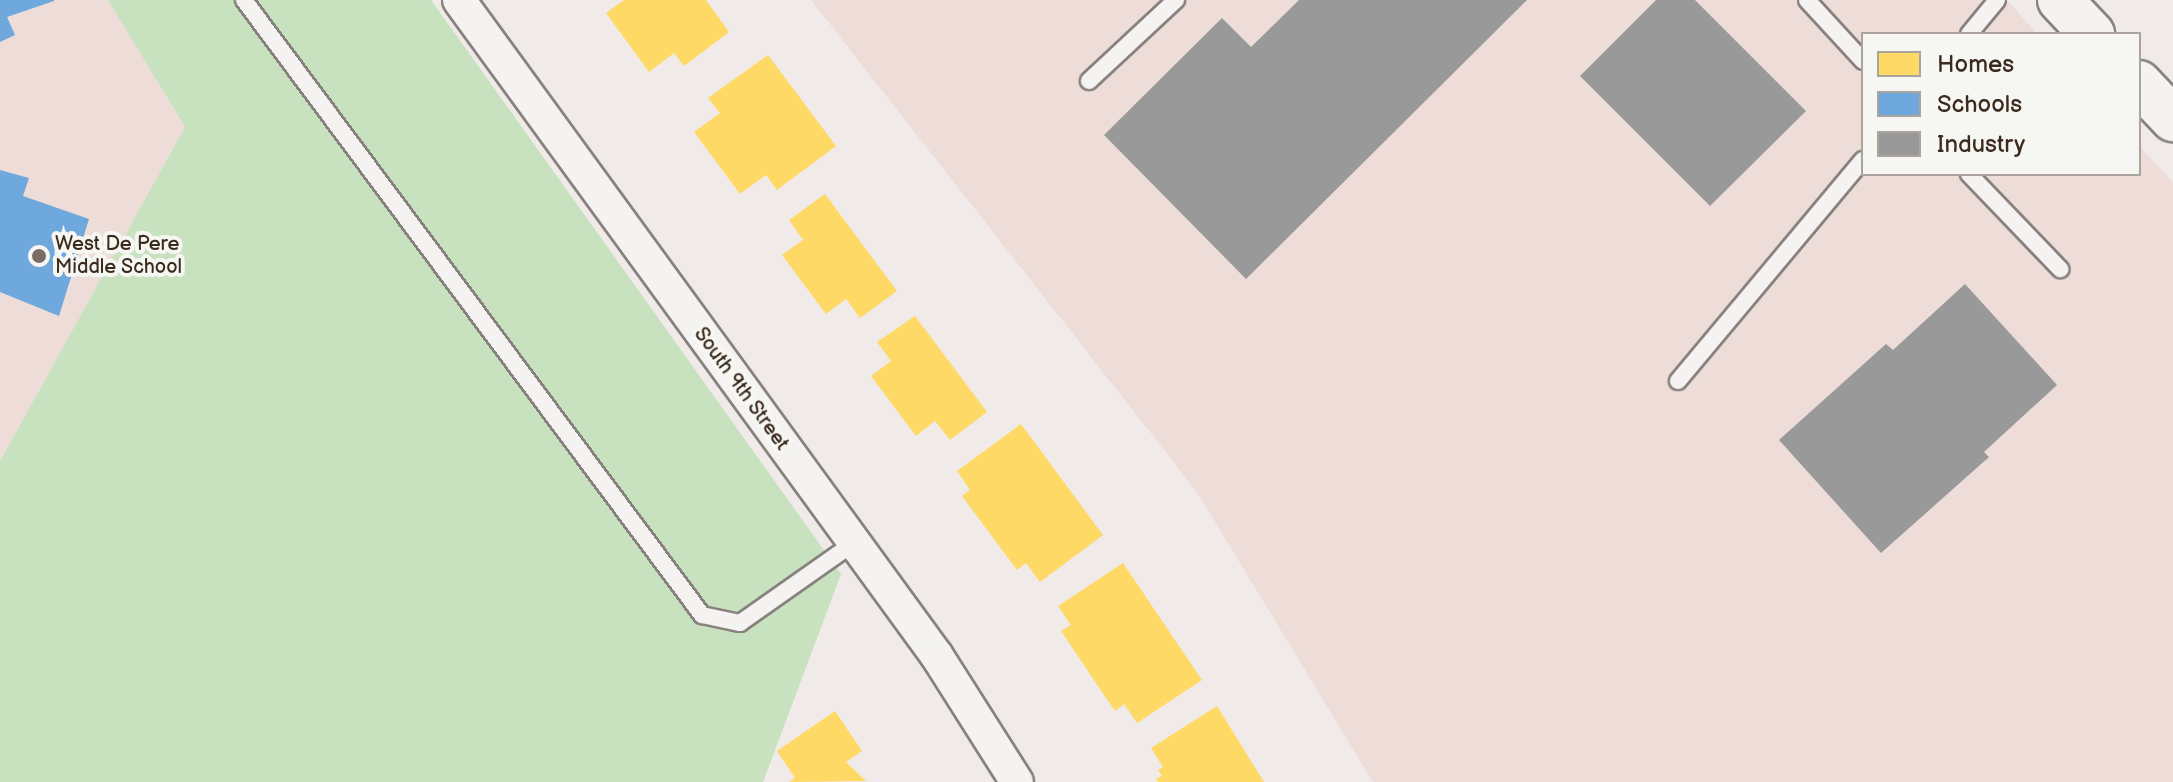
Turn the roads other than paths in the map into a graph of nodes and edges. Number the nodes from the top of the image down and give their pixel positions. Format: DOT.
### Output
graph roads {
  1 [pos="244,0"];
  2 [pos="459,0"];
  3 [pos="1176,0"];
  4 [pos="1807,0"];
  5 [pos="1997,0"];
  6 [pos="2060,0"];
  7 [pos="1971,32"];
  8 [pos="2090,32"];
  9 [pos="1861,59"];
  10 [pos="1089,81"];
  11 [pos="2141,85"];
  12 [pos="2173,119"];
  13 [pos="1861,162"];
  14 [pos="1971,176"];
  15 [pos="2060,269"];
  16 [pos="1678,381"];
  17 [pos="854,543"];
  18 [pos="1017,782"];
  1 -- 17 [label="lane"];
  2 -- 17 [label="street, South 9th Street"];
  3 -- 10 [label="lane"];
  4 -- 9 [label="lane"];
  5 -- 7 [label="lane"];
  6 -- 8 [label="main road"];
  11 -- 12 [label="main road"];
  13 -- 16 [label="lane"];
  14 -- 15 [label="lane"];
  17 -- 18 [label="street, South 9th Street"];
}
